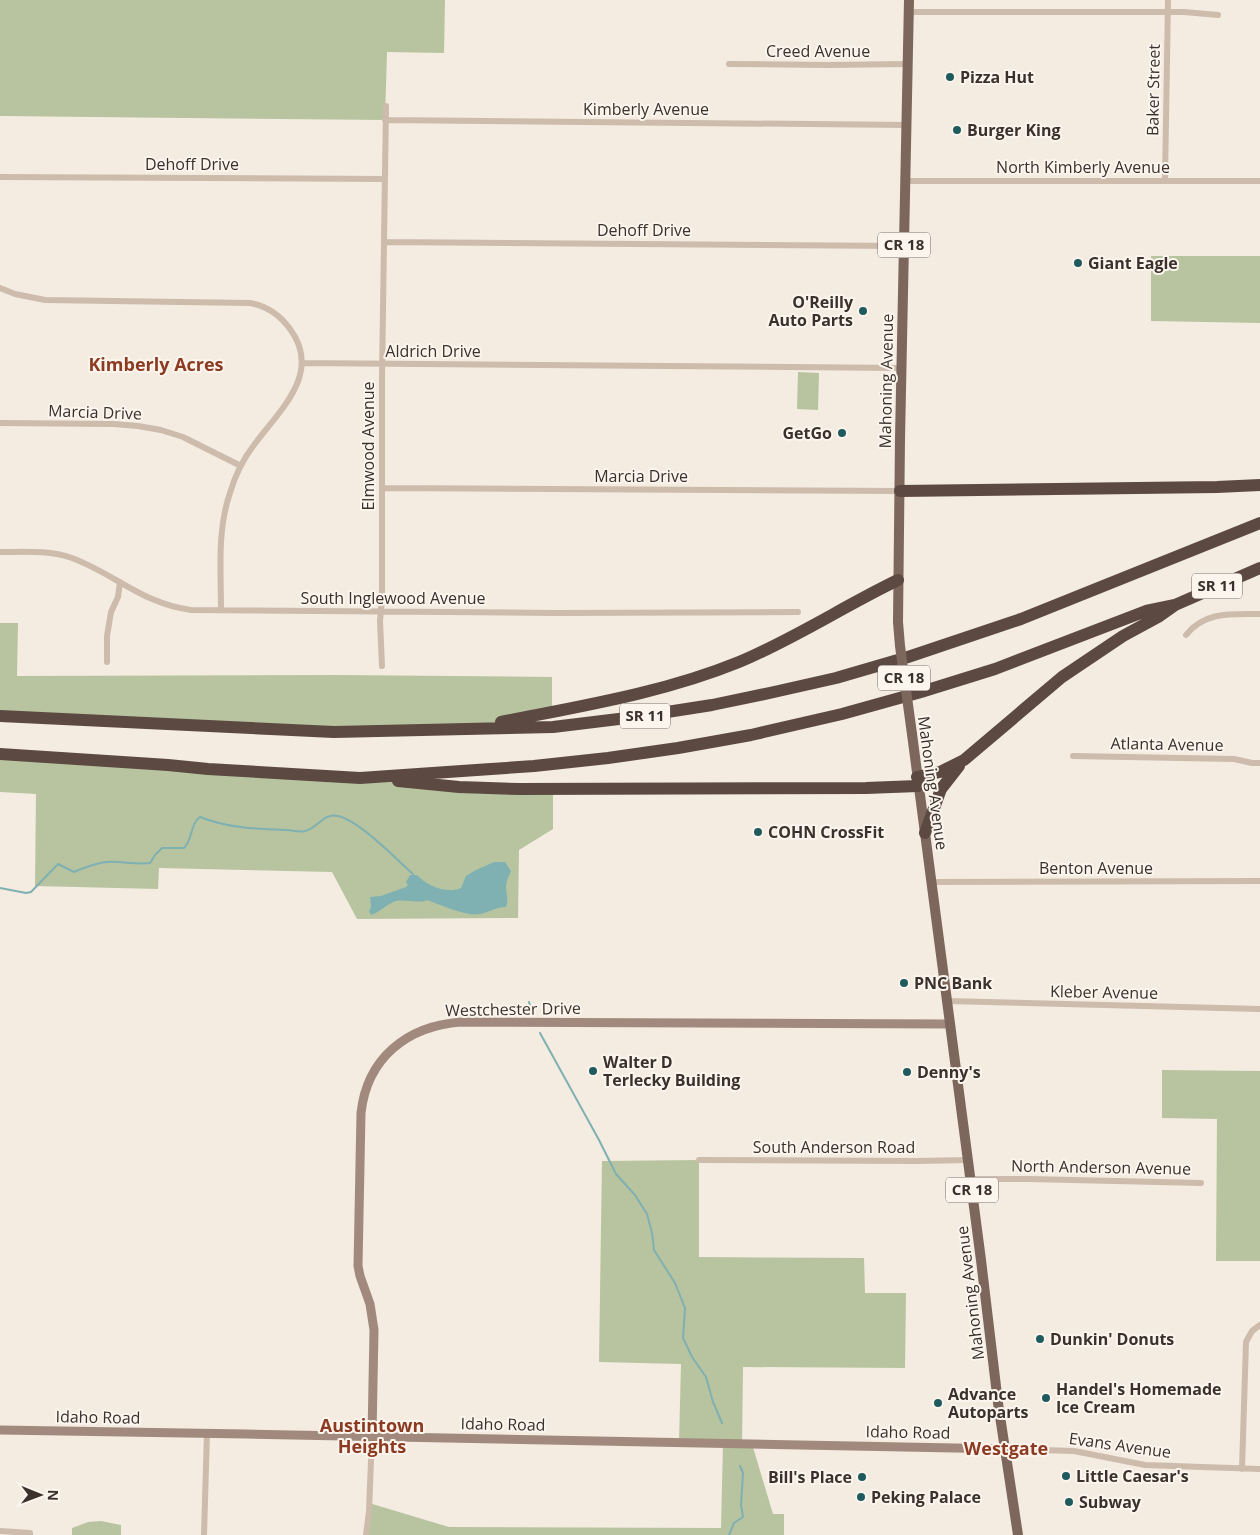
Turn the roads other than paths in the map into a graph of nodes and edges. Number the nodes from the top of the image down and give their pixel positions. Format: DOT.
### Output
graph roads {
  1 [pos="909,0"];
  2 [pos="1168,0"];
  3 [pos="909,12"];
  4 [pos="1168,12"];
  5 [pos="1218,15"];
  6 [pos="729,64"];
  7 [pos="908,64"];
  8 [pos="386,106"];
  9 [pos="385,120"];
  10 [pos="907,125"];
  11 [pos="0,177"];
  12 [pos="385,180"];
  13 [pos="1165,180"];
  14 [pos="906,181"];
  15 [pos="1260,181"];
  16 [pos="384,242"];
  17 [pos="904,246"];
  18 [pos="0,288"];
  19 [pos="302,364"];
  20 [pos="383,364"];
  21 [pos="902,368"];
  22 [pos="0,423"];
  23 [pos="241,466"];
  24 [pos="1260,485"];
  25 [pos="382,488"];
  26 [pos="900,491"];
  27 [pos="1260,523"];
  28 [pos="0,552"];
  29 [pos="1260,568"];
  30 [pos="898,580"];
  31 [pos="120,582"];
  32 [pos="1175,605"];
  33 [pos="221,610"];
  34 [pos="381,611"];
  35 [pos="798,612"];
  36 [pos="1260,614"];
  37 [pos="1186,635"];
  38 [pos="107,662"];
  39 [pos="382,666"];
  40 [pos="0,716"];
  41 [pos="466,729"];
  42 [pos="0,754"];
  43 [pos="1073,756"];
  44 [pos="964,760"];
  45 [pos="1260,763"];
  46 [pos="360,778"];
  47 [pos="917,782"];
  48 [pos="925,833"];
  49 [pos="1260,881"];
  50 [pos="931,882"];
  51 [pos="947,1002"];
  52 [pos="1260,1009"];
  53 [pos="950,1024"];
  54 [pos="699,1160"];
  55 [pos="968,1160"];
  56 [pos="971,1179"];
  57 [pos="1201,1183"];
  58 [pos="1260,1325"];
  59 [pos="0,1430"];
  60 [pos="207,1433"];
  61 [pos="372,1436"];
  62 [pos="1006,1449"];
  63 [pos="1242,1468"];
  64 [pos="1260,1469"];
  65 [pos="0,1532"];
  66 [pos="30,1535"];
  67 [pos="204,1535"];
  68 [pos="366,1535"];
  69 [pos="1018,1535"];
  1 -- 3 [label="main road, Mahoning Avenue / CR 18"];
  2 -- 4 [label="street, Baker Street"];
  3 -- 4 [label="street"];
  3 -- 7 [label="main road, Mahoning Avenue / CR 18"];
  4 -- 5 [label="street"];
  4 -- 13 [label="street, Baker Street"];
  6 -- 7 [label="street, Creed Avenue"];
  7 -- 10 [label="main road, Mahoning Avenue / CR 18"];
  8 -- 9 [label="street, Elmwood Avenue"];
  9 -- 10 [label="street, Kimberly Avenue"];
  9 -- 12 [label="street, Elmwood Avenue"];
  10 -- 14 [label="main road, Mahoning Avenue / CR 18"];
  11 -- 12 [label="street, Dehoff Drive"];
  12 -- 16 [label="street, Elmwood Avenue"];
  13 -- 14 [label="street, North Kimberly Avenue"];
  13 -- 15 [label="street, North Kimberly Avenue"];
  14 -- 17 [label="main road, Mahoning Avenue / CR 18"];
  16 -- 17 [label="street, Dehoff Drive"];
  16 -- 20 [label="street, Elmwood Avenue"];
  17 -- 21 [label="main road, Mahoning Avenue / CR 18"];
  18 -- 19 [label="street"];
  19 -- 20 [label="street, Aldrich Drive"];
  19 -- 23 [label="street"];
  20 -- 21 [label="street, Aldrich Drive"];
  20 -- 25 [label="street, Elmwood Avenue"];
  21 -- 26 [label="main road, Mahoning Avenue / CR 18"];
  22 -- 23 [label="street, Marcia Drive"];
  23 -- 33 [label="street"];
  24 -- 26 [label="highway"];
  25 -- 26 [label="street, Marcia Drive"];
  25 -- 34 [label="street, Elmwood Avenue"];
  26 -- 30 [label="main road, Mahoning Avenue / CR 18"];
  27 -- 41 [label="highway, SR 11"];
  28 -- 31 [label="street, South Inglewood Avenue"];
  29 -- 32 [label="highway, SR 11"];
  30 -- 41 [label="highway"];
  30 -- 47 [label="main road, Mahoning Avenue / CR 18, bridge"];
  31 -- 33 [label="street, South Inglewood Avenue"];
  31 -- 38 [label="street"];
  32 -- 44 [label="highway"];
  32 -- 46 [label="highway, SR 11"];
  33 -- 34 [label="street, South Inglewood Avenue"];
  34 -- 35 [label="street, South Inglewood Avenue"];
  34 -- 39 [label="street, Elmwood Avenue"];
  36 -- 37 [label="street"];
  40 -- 41 [label="highway, SR 11"];
  42 -- 46 [label="highway, SR 11"];
  43 -- 45 [label="street, Atlanta Avenue"];
  44 -- 47 [label="highway"];
  44 -- 48 [label="highway"];
  46 -- 47 [label="highway"];
  47 -- 48 [label="main road, Mahoning Avenue / CR 18"];
  48 -- 50 [label="main road, Mahoning Avenue / CR 18"];
  49 -- 50 [label="street, Benton Avenue"];
  50 -- 51 [label="main road, Mahoning Avenue / CR 18"];
  51 -- 52 [label="street, Kleber Avenue"];
  51 -- 53 [label="main road, Mahoning Avenue / CR 18"];
  53 -- 55 [label="main road, Mahoning Avenue / CR 18"];
  53 -- 61 [label="street, Westchester Drive"];
  54 -- 55 [label="street, South Anderson Road"];
  55 -- 56 [label="main road, Mahoning Avenue / CR 18"];
  56 -- 57 [label="street, North Anderson Avenue"];
  56 -- 62 [label="main road, Mahoning Avenue / CR 18"];
  58 -- 63 [label="street"];
  59 -- 60 [label="street, Idaho Road"];
  60 -- 61 [label="street, Idaho Road"];
  60 -- 67 [label="street"];
  61 -- 62 [label="street, Idaho Road"];
  61 -- 68 [label="street"];
  62 -- 63 [label="street, Evans Avenue"];
  62 -- 69 [label="main road, Mahoning Avenue / CR 18"];
  63 -- 64 [label="street, Evans Avenue"];
  65 -- 66 [label="street"];
}
